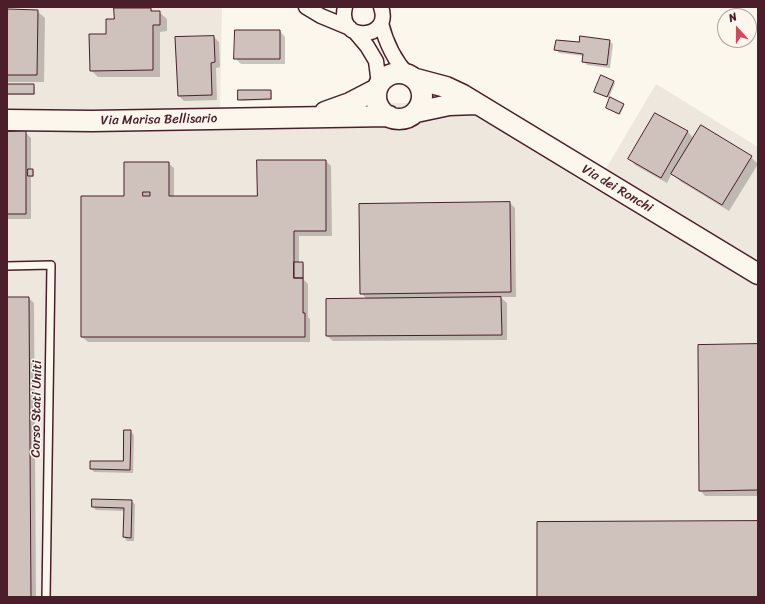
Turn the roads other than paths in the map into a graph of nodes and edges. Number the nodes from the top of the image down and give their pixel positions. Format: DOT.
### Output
graph roads {
  1 [pos="306,7"];
  2 [pos="345,7"];
  3 [pos="383,13"];
  4 [pos="353,30"];
  5 [pos="412,77"];
  6 [pos="378,87"];
  7 [pos="476,104"];
  8 [pos="416,112"];
  9 [pos="389,116"];
  10 [pos="310,118"];
  11 [pos="7,120"];
  12 [pos="7,266"];
  13 [pos="758,274"];
  14 [pos="46,597"];
  1 -- 4 [label="street"];
  2 -- 4 [label="street"];
  3 -- 4 [label="street"];
  3 -- 5 [label="street"];
  4 -- 6 [label="street"];
  5 -- 6 [label="street, Via dei Ronchi"];
  5 -- 7 [label="street, Via dei Ronchi"];
  5 -- 8 [label="street"];
  6 -- 9 [label="street"];
  6 -- 10 [label="street, Via Marisa Bellisario"];
  7 -- 8 [label="street"];
  7 -- 13 [label="street, Via dei Ronchi"];
  8 -- 9 [label="street"];
  9 -- 10 [label="street, Via Marisa Bellisario"];
  10 -- 11 [label="street, Via Marisa Bellisario"];
  12 -- 14 [label="lane, Corso Stati Uniti"];
}
